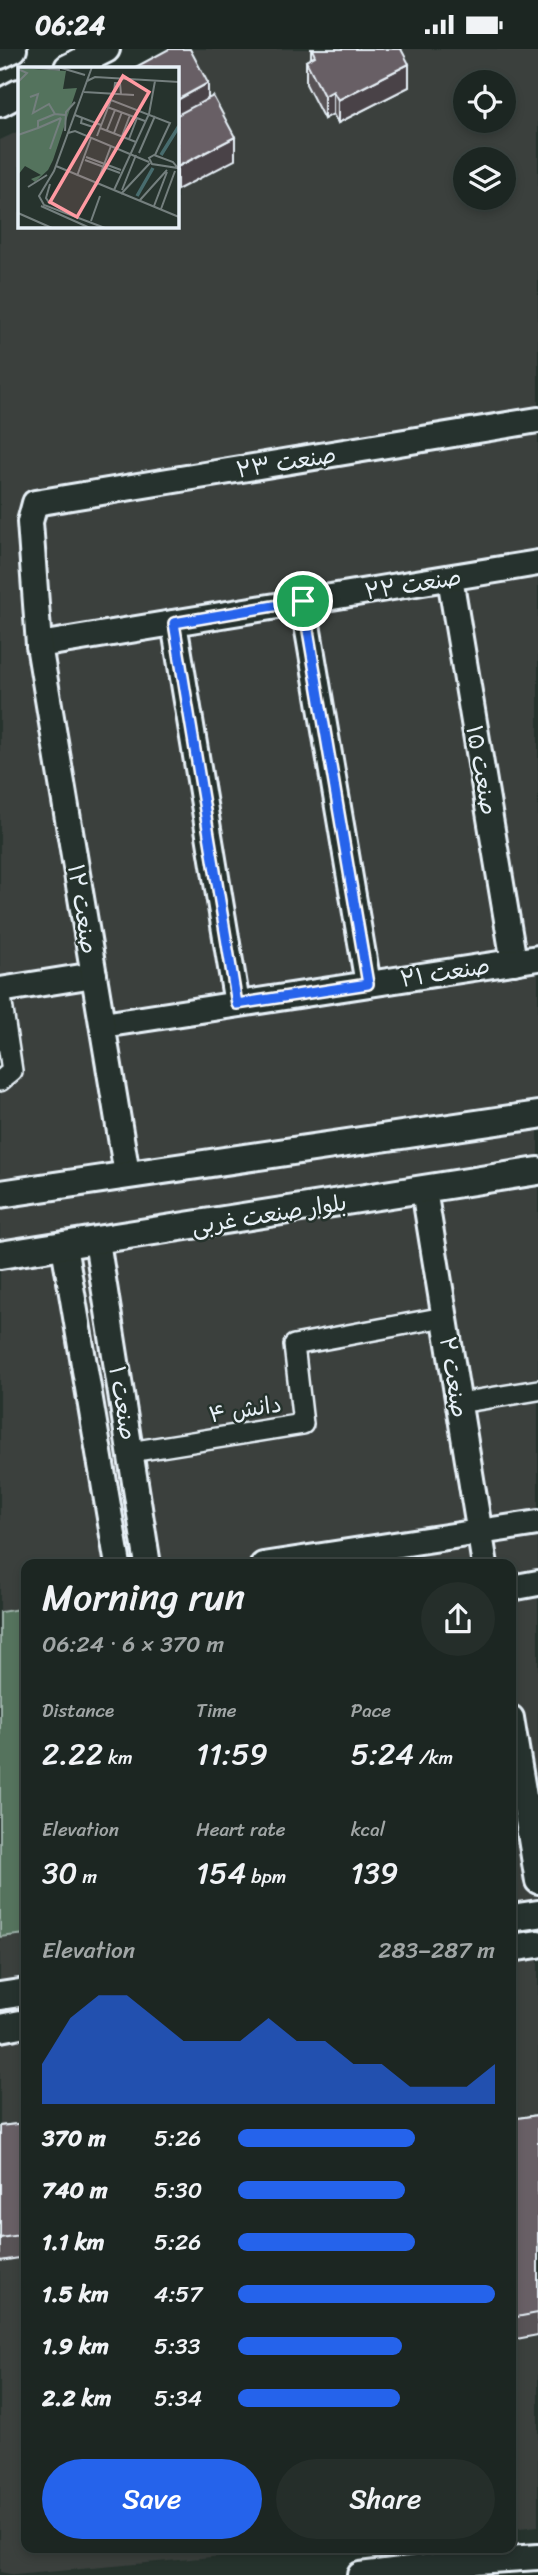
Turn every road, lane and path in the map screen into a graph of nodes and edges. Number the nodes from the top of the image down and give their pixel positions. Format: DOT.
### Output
graph roads {
  1 [pos="13,49"];
  2 [pos="106,49"];
  3 [pos="0,55"];
  4 [pos="70,67"];
  5 [pos="18,94"];
  6 [pos="0,103"];
  7 [pos="538,420"];
  8 [pos="35,503"];
  9 [pos="538,563"];
  10 [pos="450,577"];
  11 [pos="303,601"];
  12 [pos="174,623"];
  13 [pos="39,645"];
  14 [pos="526,960"];
  15 [pos="94,975"];
  16 [pos="368,984"];
  17 [pos="0,990"];
  18 [pos="237,1004"];
  19 [pos="103,1025"];
  20 [pos="0,1081"];
  21 [pos="538,1115"];
  22 [pos="538,1171"];
  23 [pos="127,1174"];
  24 [pos="424,1191"];
  25 [pos="0,1194"];
  26 [pos="97,1241"];
  27 [pos="64,1246"];
  28 [pos="0,1255"];
  29 [pos="444,1317"];
  30 [pos="538,1390"];
  31 [pos="459,1403"];
  32 [pos="130,1452"];
  33 [pos="538,1523"];
  34 [pos="480,1531"];
  35 [pos="117,1559"];
  36 [pos="147,1559"];
  37 [pos="301,1559"];
  38 [pos="484,1559"];
  39 [pos="538,1583"];
  40 [pos="516,1587"];
  41 [pos="516,1738"];
  42 [pos="531,1797"];
  43 [pos="538,1881"];
  44 [pos="538,1914"];
  45 [pos="516,1917"];
  46 [pos="538,1944"];
  47 [pos="516,1947"];
  48 [pos="21,1993"];
  49 [pos="0,1996"];
  50 [pos="21,2025"];
  51 [pos="0,2028"];
  52 [pos="519,2565"];
  53 [pos="360,2575"];
  1 -- 3 [label="main road"];
  2 -- 4 [label="main road"];
  5 -- 6 [label="main road"];
  7 -- 8 [label="street, صنعت ۲۳"];
  8 -- 13 [label="street, صنعت ۱۲"];
  9 -- 10 [label="street, صنعت ۲۲"];
  10 -- 11 [label="street, صنعت ۲۲"];
  10 -- 14 [label="street, صنعت ۱۵"];
  11 -- 12 [label="street, صنعت ۲۲"];
  11 -- 16 [label="street"];
  12 -- 13 [label="street, صنعت ۲۲"];
  12 -- 18 [label="street"];
  13 -- 15 [label="street, صنعت ۱۲"];
  14 -- 16 [label="street, صنعت ۲۱"];
  15 -- 17 [label="street"];
  15 -- 19 [label="street, صنعت ۱۲"];
  16 -- 18 [label="street, صنعت ۲۱"];
  17 -- 20 [label="street"];
  18 -- 19 [label="street, صنعت ۲۱"];
  19 -- 23 [label="street, صنعت ۱۲"];
  21 -- 23 [label="main road"];
  22 -- 24 [label="main road, بلوار صنعت غربی"];
  23 -- 25 [label="main road"];
  24 -- 26 [label="main road, بلوار صنعت غربی"];
  24 -- 29 [label="street, صنعت ۲"];
  26 -- 27 [label="main road, بلوار صنعت غربی"];
  26 -- 32 [label="street, صنعت ۱"];
  27 -- 28 [label="main road, بلوار صنعت غربی"];
  27 -- 35 [label="street, صنعت ۱"];
  29 -- 31 [label="street, صنعت ۲"];
  29 -- 32 [label="street, دانش ۴"];
  30 -- 31 [label="street"];
  31 -- 34 [label="street, صنعت ۲"];
  32 -- 36 [label="street, صنعت ۱"];
  33 -- 34 [label="street"];
  34 -- 37 [label="street"];
  34 -- 38 [label="street, صنعت ۲"];
  39 -- 40 [label="street"];
  41 -- 42 [label="street"];
  42 -- 43 [label="street"];
  44 -- 45 [label="main road"];
  46 -- 47 [label="main road"];
  48 -- 49 [label="main road"];
  50 -- 51 [label="main road"];
  52 -- 53 [label="street"];
}
